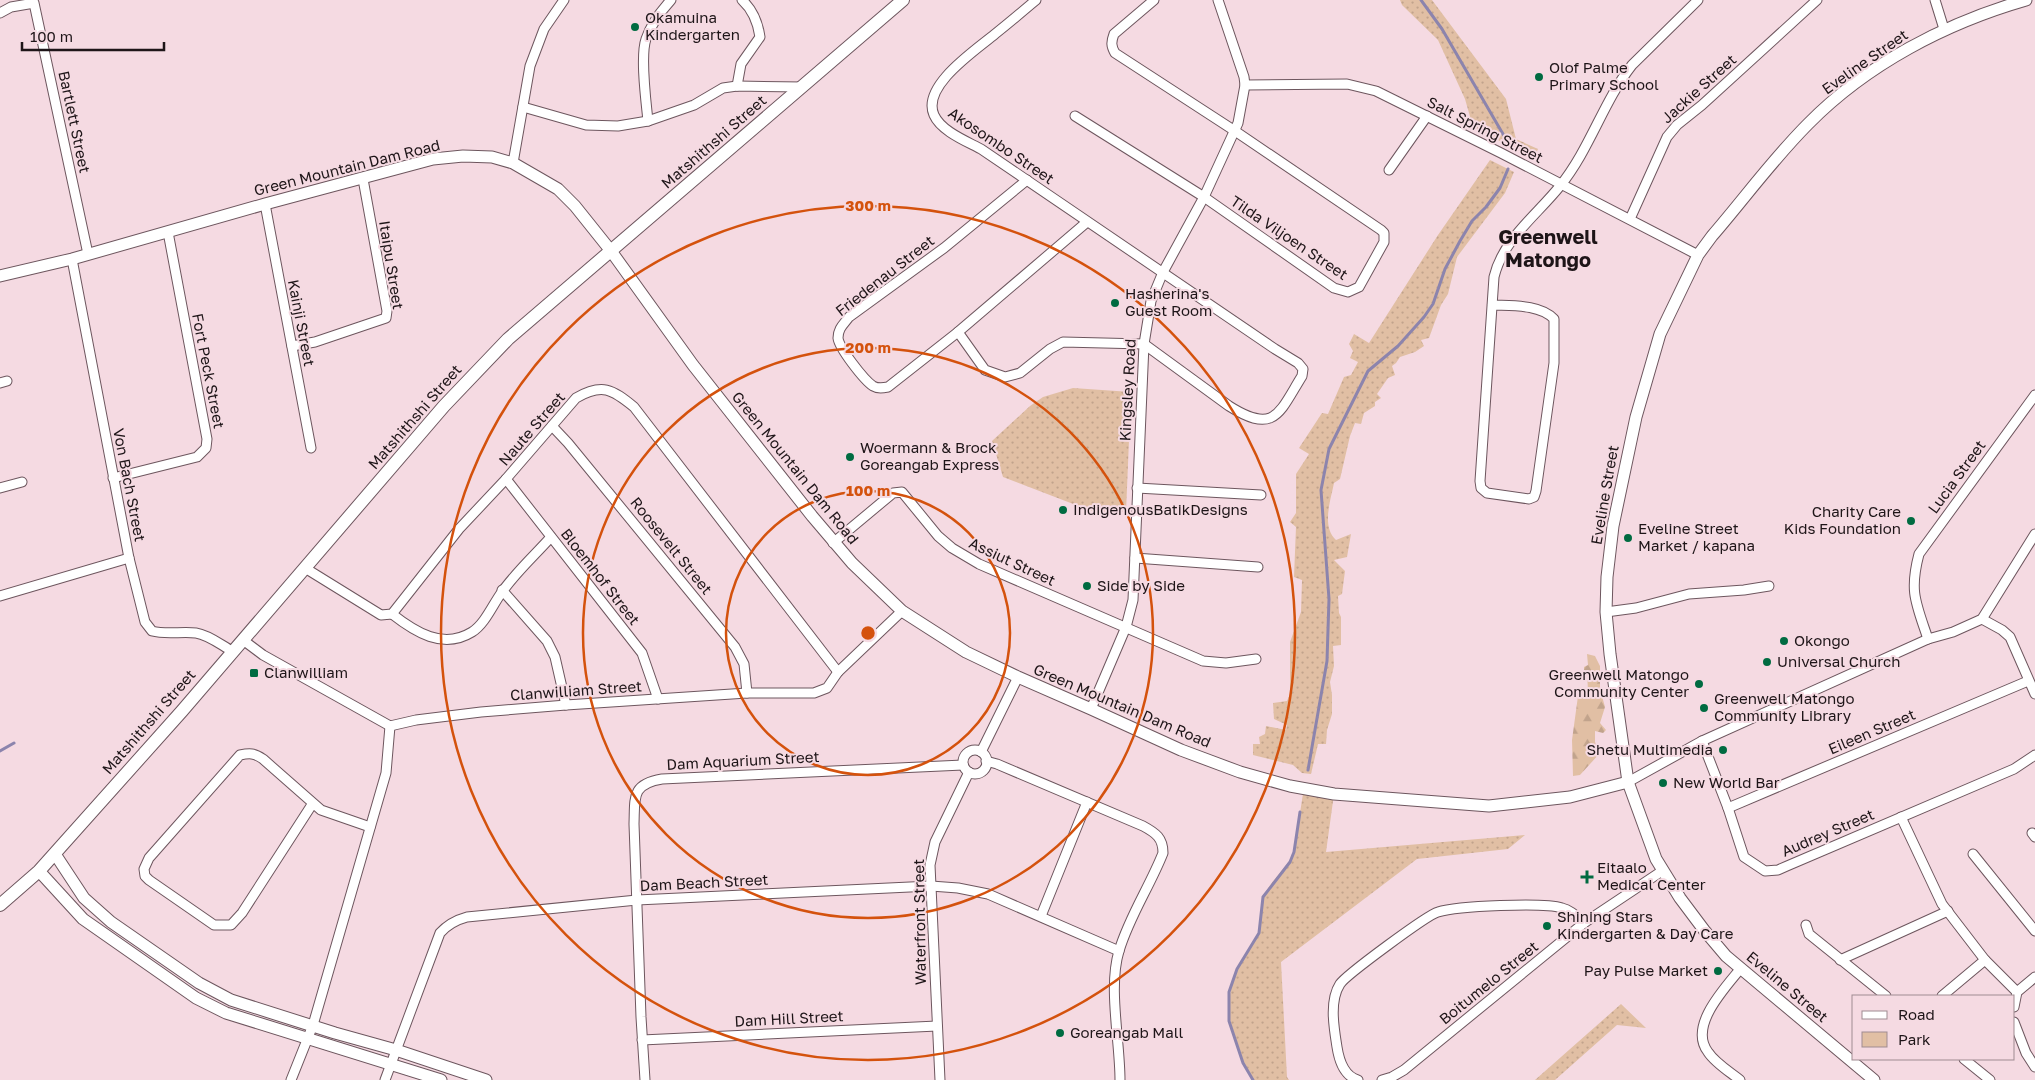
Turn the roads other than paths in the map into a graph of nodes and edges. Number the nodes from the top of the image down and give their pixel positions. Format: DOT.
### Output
graph roads {
  1 [pos="564,0"];
  2 [pos="672,0"];
  3 [pos="742,0"];
  4 [pos="903,0"];
  5 [pos="1036,0"];
  6 [pos="1154,0"];
  7 [pos="1218,0"];
  8 [pos="1698,0"];
  9 [pos="1817,0"];
  10 [pos="1935,0"];
  11 [pos="2026,0"];
  12 [pos="0,13"];
  13 [pos="1944,29"];
  14 [pos="1245,85"];
  15 [pos="737,86"];
  16 [pos="803,86"];
  17 [pos="523,107"];
  18 [pos="1075,116"];
  19 [pos="1427,116"];
  20 [pos="648,121"];
  21 [pos="1235,131"];
  22 [pos="513,163"];
  23 [pos="1389,170"];
  24 [pos="363,179"];
  25 [pos="1027,180"];
  26 [pos="1562,184"];
  27 [pos="1204,197"];
  28 [pos="266,204"];
  29 [pos="1630,219"];
  30 [pos="1087,222"];
  31 [pos="168,232"];
  32 [pos="611,251"];
  33 [pos="88,254"];
  34 [pos="1698,255"];
  35 [pos="72,258"];
  36 [pos="1163,272"];
  37 [pos="0,276"];
  38 [pos="1492,305"];
  39 [pos="958,332"];
  40 [pos="1144,344"];
  41 [pos="292,346"];
  42 [pos="2035,395"];
  43 [pos="552,426"];
  44 [pos="311,448"];
  45 [pos="114,478"];
  46 [pos="506,479"];
  47 [pos="22,482"];
  48 [pos="0,488"];
  49 [pos="1137,488"];
  50 [pos="1260,495"];
  51 [pos="2035,534"];
  52 [pos="551,537"];
  53 [pos="834,542"];
  54 [pos="129,558"];
  55 [pos="1135,558"];
  56 [pos="1258,567"];
  57 [pos="305,568"];
  58 [pos="1770,586"];
  59 [pos="502,590"];
  60 [pos="0,596"];
  61 [pos="902,610"];
  62 [pos="1606,612"];
  63 [pos="392,614"];
  64 [pos="1982,619"];
  65 [pos="1126,627"];
  66 [pos="1928,639"];
  67 [pos="243,640"];
  68 [pos="232,651"];
  69 [pos="1256,658"];
  70 [pos="838,672"];
  71 [pos="1018,677"];
  72 [pos="2028,681"];
  73 [pos="747,693"];
  74 [pos="2035,694"];
  75 [pos="658,699"];
  76 [pos="566,705"];
  77 [pos="1092,708"];
  78 [pos="390,726"];
  79 [pos="1702,741"];
  80 [pos="981,752"];
  81 [pos="2035,755"];
  82 [pos="986,761"];
  83 [pos="966,769"];
  84 [pos="1628,782"];
  85 [pos="1087,802"];
  86 [pos="313,803"];
  87 [pos="1728,808"];
  88 [pos="1901,817"];
  89 [pos="370,826"];
  90 [pos="54,854"];
  91 [pos="1973,854"];
  92 [pos="39,871"];
  93 [pos="1662,871"];
  94 [pos="931,886"];
  95 [pos="637,900"];
  96 [pos="0,905"];
  97 [pos="1948,911"];
  98 [pos="1041,916"];
  99 [pos="1584,923"];
  100 [pos="1806,925"];
  101 [pos="2035,931"];
  102 [pos="1119,951"];
  103 [pos="1840,960"];
  104 [pos="1985,960"];
  105 [pos="1741,968"];
  106 [pos="2035,976"];
  107 [pos="2017,992"];
  108 [pos="1885,995"];
  109 [pos="1943,995"];
  110 [pos="2015,1001"];
  111 [pos="313,1025"];
  112 [pos="2015,1025"];
  113 [pos="937,1026"];
  114 [pos="308,1039"];
  115 [pos="642,1040"];
  116 [pos="396,1050"];
  117 [pos="1965,1060"];
  118 [pos="392,1063"];
  119 [pos="2035,1068"];
  120 [pos="291,1080"];
  121 [pos="385,1080"];
  122 [pos="441,1080"];
  123 [pos="486,1080"];
  124 [pos="645,1080"];
  125 [pos="940,1080"];
  126 [pos="1120,1080"];
  127 [pos="1358,1080"];
  128 [pos="1382,1080"];
  129 [pos="1740,1080"];
  130 [pos="1874,1080"];
  131 [pos="1990,1080"];
  1 -- 17 [label="street"];
  2 -- 20 [label="street"];
  3 -- 15 [label="street"];
  4 -- 16 [label="main road, Matshithshi Street"];
  5 -- 25 [label="street, Akosombo Street"];
  6 -- 21 [label="street, Tilda Viljoen Street"];
  7 -- 14 [label="street, Kingsley Road"];
  8 -- 26 [label="street"];
  9 -- 29 [label="street, Jackie Street"];
  10 -- 13 [label="street"];
  11 -- 13 [label="street, Eveline Street"];
  12 -- 33 [label="street, Bartlett Street"];
  13 -- 34 [label="street, Eveline Street"];
  14 -- 19 [label="street, Salt Spring Street"];
  14 -- 21 [label="street, Kingsley Road"];
  15 -- 16 [label="street"];
  15 -- 20 [label="street"];
  16 -- 32 [label="main road, Matshithshi Street"];
  17 -- 20 [label="street"];
  17 -- 22 [label="street"];
  18 -- 27 [label="street, Tilda Viljoen Street"];
  19 -- 23 [label="street"];
  19 -- 26 [label="street, Salt Spring Street"];
  21 -- 27 [label="street, Kingsley Road"];
  21 -- 27 [label="street, Tilda Viljoen Street"];
  22 -- 24 [label="street, Green Mountain Dam Road"];
  22 -- 32 [label="street, Green Mountain Dam Road"];
  24 -- 28 [label="street, Green Mountain Dam Road"];
  24 -- 41 [label="street, Itaipu Street"];
  25 -- 30 [label="street, Akosombo Street"];
  25 -- 39 [label="street, Friedenau Street"];
  26 -- 29 [label="street, Salt Spring Street"];
  26 -- 38 [label="street"];
  27 -- 36 [label="street, Kingsley Road"];
  28 -- 31 [label="street, Green Mountain Dam Road"];
  28 -- 41 [label="street, Kainji Street"];
  29 -- 34 [label="street, Salt Spring Street"];
  30 -- 36 [label="street, Akosombo Street"];
  30 -- 39 [label="street, Friedenau Street"];
  31 -- 33 [label="street, Green Mountain Dam Road"];
  31 -- 45 [label="street, Fort Peck Street"];
  32 -- 53 [label="street, Green Mountain Dam Road"];
  32 -- 57 [label="main road, Matshithshi Street"];
  33 -- 35 [label="street, Green Mountain Dam Road"];
  34 -- 62 [label="street, Eveline Street"];
  35 -- 37 [label="street, Green Mountain Dam Road"];
  35 -- 45 [label="street, Von Bach Street"];
  36 -- 40 [label="street, Kingsley Road"];
  36 -- 40 [label="street, Akosombo Street"];
  38 -- 38 [label="street"];
  39 -- 40 [label="street"];
  40 -- 49 [label="street, Kingsley Road"];
  41 -- 44 [label="street, Kainji Street"];
  42 -- 66 [label="street, Lucia Street"];
  43 -- 46 [label="street, Naute Street"];
  43 -- 70 [label="street, Naute Street"];
  43 -- 73 [label="street, Roosevelt Street"];
  45 -- 54 [label="street, Von Bach Street"];
  46 -- 52 [label="street, Bloemhof Street"];
  46 -- 63 [label="street, Naute Street"];
  47 -- 48 [label="street"];
  49 -- 50 [label="street"];
  49 -- 55 [label="street, Kingsley Road"];
  51 -- 64 [label="street"];
  52 -- 59 [label="street"];
  52 -- 75 [label="street, Bloemhof Street"];
  53 -- 61 [label="street, Green Mountain Dam Road"];
  53 -- 65 [label="street, Assiut Street"];
  54 -- 60 [label="street"];
  54 -- 68 [label="street, Von Bach Street"];
  55 -- 56 [label="street"];
  55 -- 65 [label="street, Kingsley Road"];
  57 -- 63 [label="street"];
  57 -- 67 [label="main road, Matshithshi Street"];
  58 -- 62 [label="street"];
  59 -- 63 [label="street"];
  59 -- 76 [label="street"];
  61 -- 70 [label="street, Clanwilliam Street"];
  61 -- 71 [label="street, Green Mountain Dam Road"];
  62 -- 84 [label="street, Eveline Street"];
  64 -- 66 [label="street"];
  64 -- 72 [label="street"];
  65 -- 69 [label="street"];
  65 -- 77 [label="street, Kingsley Road"];
  66 -- 79 [label="street"];
  67 -- 68 [label="main road, Matshithshi Street"];
  67 -- 78 [label="street"];
  68 -- 90 [label="main road, Matshithshi Street"];
  70 -- 73 [label="street, Clanwilliam Street"];
  71 -- 77 [label="street, Green Mountain Dam Road"];
  71 -- 80 [label="street"];
  72 -- 74 [label="street"];
  72 -- 87 [label="street, Eileen Street"];
  73 -- 75 [label="street, Clanwilliam Street"];
  75 -- 76 [label="street, Clanwilliam Street"];
  76 -- 78 [label="street, Clanwilliam Street"];
  77 -- 84 [label="street, Green Mountain Dam Road"];
  78 -- 89 [label="street"];
  79 -- 84 [label="street"];
  79 -- 87 [label="street, Audrey Street"];
  80 -- 82 [label="street"];
  80 -- 83 [label="street, Waterfront Street"];
  81 -- 88 [label="street, Audrey Street"];
  82 -- 83 [label="street"];
  82 -- 85 [label="street"];
  83 -- 94 [label="street, Waterfront Street"];
  83 -- 95 [label="street, Dam Aquarium Street"];
  84 -- 93 [label="street, Eveline Street"];
  85 -- 98 [label="street"];
  85 -- 102 [label="street"];
  86 -- 86 [label="street"];
  86 -- 89 [label="street"];
  87 -- 88 [label="street, Audrey Street"];
  88 -- 97 [label="street"];
  89 -- 111 [label="street"];
  90 -- 92 [label="main road, Matshithshi Street"];
  90 -- 111 [label="street"];
  91 -- 101 [label="street"];
  92 -- 96 [label="main road, Matshithshi Street"];
  92 -- 114 [label="street"];
  93 -- 99 [label="street, Boitumelo Street"];
  93 -- 105 [label="street, Eveline Street"];
  94 -- 95 [label="street, Dam Beach Street"];
  94 -- 98 [label="street, Dam Beach Street"];
  94 -- 113 [label="street, Waterfront Street"];
  95 -- 115 [label="street, Dam Aquarium Street"];
  95 -- 116 [label="street, Dam Beach Street"];
  97 -- 103 [label="street"];
  97 -- 104 [label="street"];
  98 -- 102 [label="street, Dam Beach Street"];
  99 -- 127 [label="street"];
  99 -- 128 [label="street, Boitumelo Street"];
  100 -- 103 [label="street"];
  102 -- 126 [label="street"];
  103 -- 108 [label="street"];
  104 -- 107 [label="street"];
  104 -- 109 [label="street"];
  105 -- 129 [label="street"];
  105 -- 130 [label="street, Eveline Street"];
  106 -- 107 [label="street"];
  107 -- 110 [label="street"];
  111 -- 114 [label="street"];
  111 -- 116 [label="street"];
  112 -- 119 [label="street"];
  113 -- 115 [label="street, Dam Hill Street"];
  113 -- 125 [label="street, Waterfront Street"];
  114 -- 118 [label="street"];
  114 -- 120 [label="street"];
  115 -- 124 [label="street, Dam Aquarium Street"];
  116 -- 118 [label="street, Dam Beach Street"];
  116 -- 123 [label="street"];
  117 -- 131 [label="street"];
  118 -- 121 [label="street, Dam Beach Street"];
  118 -- 122 [label="street"];
}
